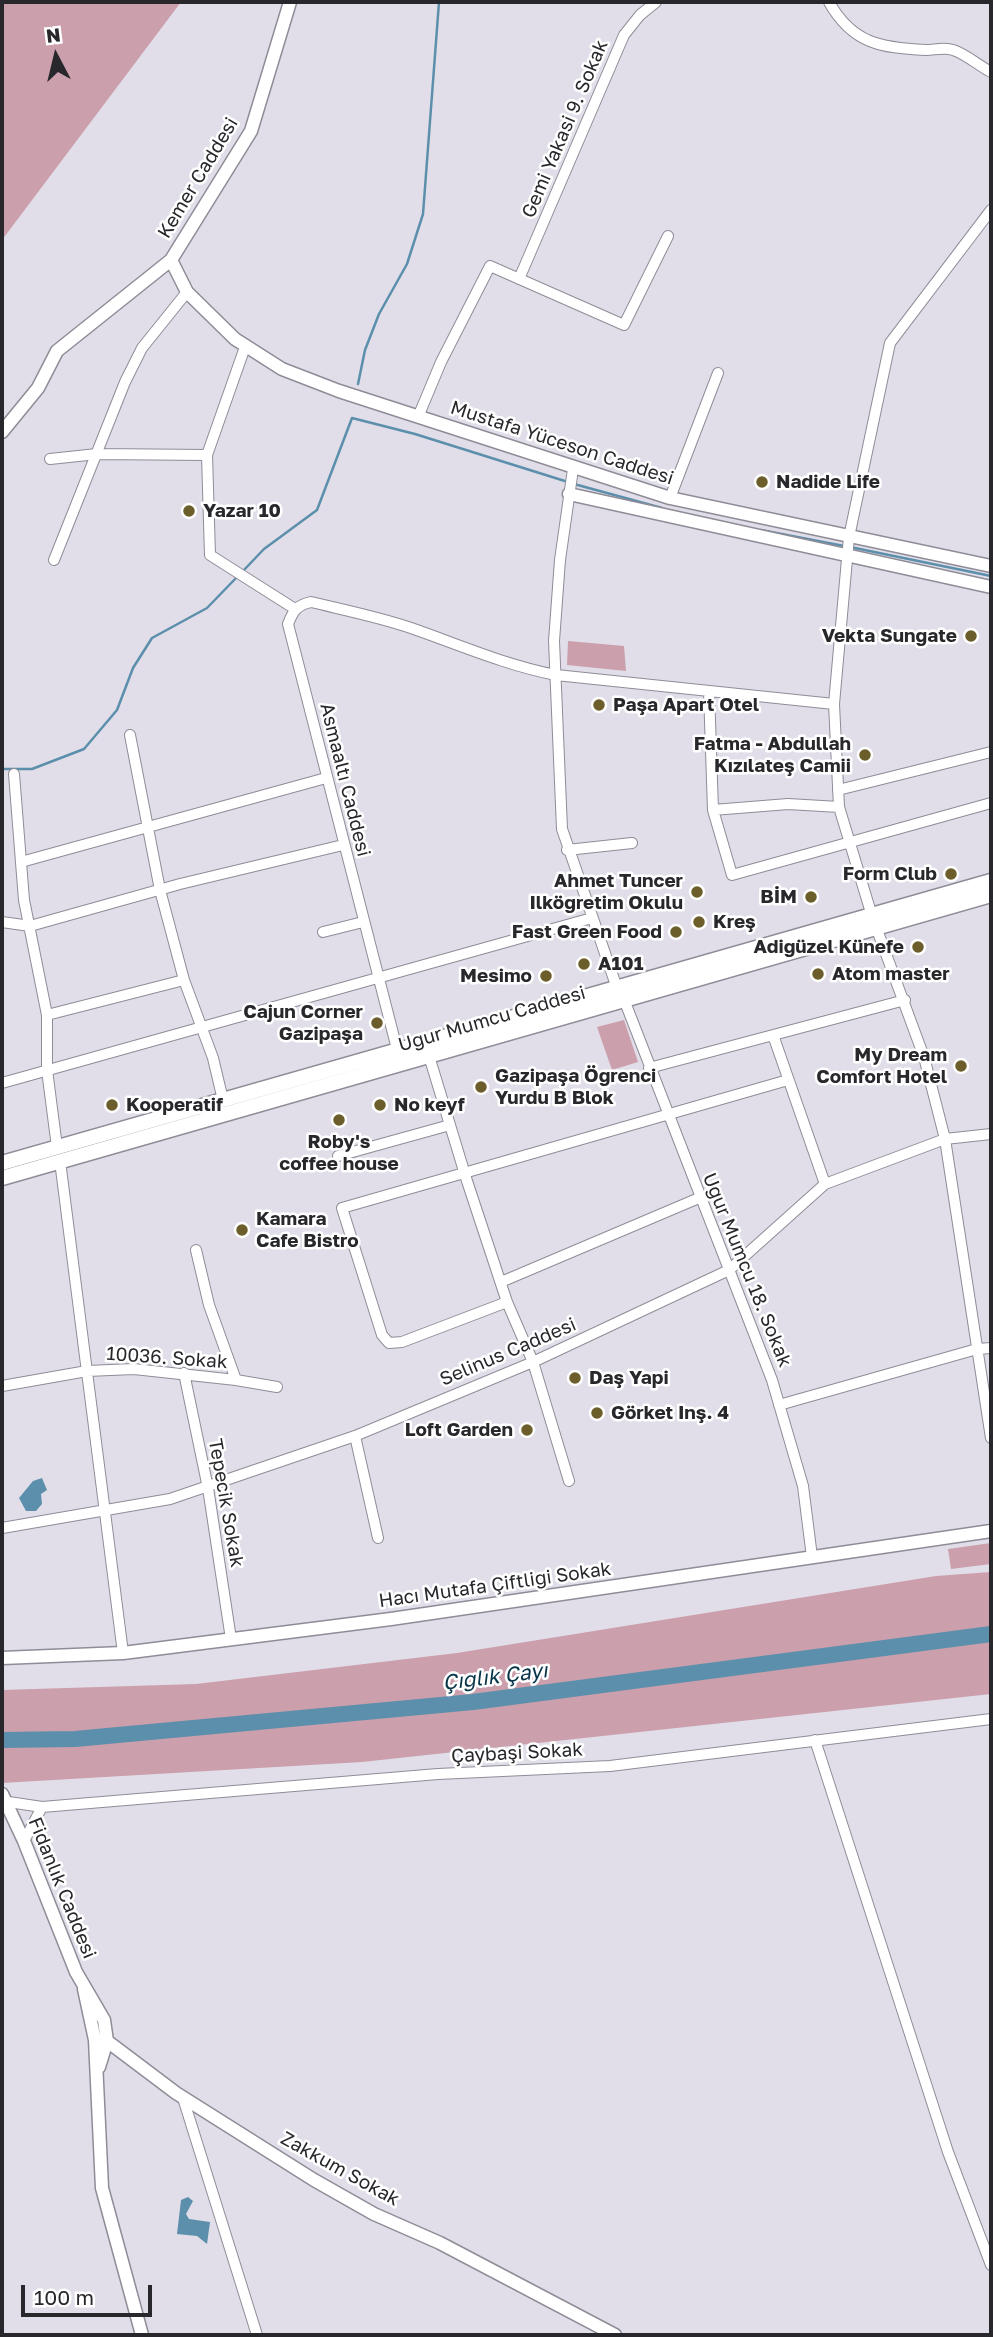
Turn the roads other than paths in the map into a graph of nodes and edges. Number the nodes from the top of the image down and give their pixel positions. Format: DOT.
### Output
graph roads {
  1 [pos="290,2"];
  2 [pos="656,2"];
  3 [pos="829,2"];
  4 [pos="991,72"];
  5 [pos="991,210"];
  6 [pos="668,236"];
  7 [pos="171,260"];
  8 [pos="519,279"];
  9 [pos="187,292"];
  10 [pos="245,347"];
  11 [pos="718,373"];
  12 [pos="418,417"];
  13 [pos="2,432"];
  14 [pos="97,454"];
  15 [pos="207,455"];
  16 [pos="50,459"];
  17 [pos="573,468"];
  18 [pos="569,491"];
  19 [pos="670,498"];
  20 [pos="848,546"];
  21 [pos="54,560"];
  22 [pos="991,565"];
  23 [pos="991,587"];
  24 [pos="295,609"];
  25 [pos="556,675"];
  26 [pos="709,691"];
  27 [pos="834,704"];
  28 [pos="130,735"];
  29 [pos="991,752"];
  30 [pos="14,774"];
  31 [pos="326,778"];
  32 [pos="838,790"];
  33 [pos="991,803"];
  34 [pos="839,807"];
  35 [pos="713,810"];
  36 [pos="149,827"];
  37 [pos="849,841"];
  38 [pos="632,843"];
  39 [pos="343,845"];
  40 [pos="568,850"];
  41 [pos="21,862"];
  42 [pos="991,881"];
  43 [pos="160,890"];
  44 [pos="991,895"];
  45 [pos="592,918"];
  46 [pos="2,922"];
  47 [pos="363,922"];
  48 [pos="875,922"];
  49 [pos="30,926"];
  50 [pos="323,932"];
  51 [pos="378,978"];
  52 [pos="184,980"];
  53 [pos="617,988"];
  54 [pos="905,1000"];
  55 [pos="625,1002"];
  56 [pos="47,1015"];
  57 [pos="200,1027"];
  58 [pos="773,1035"];
  59 [pos="397,1049"];
  60 [pos="429,1056"];
  61 [pos="649,1068"];
  62 [pos="47,1070"];
  63 [pos="788,1080"];
  64 [pos="2,1083"];
  65 [pos="223,1100"];
  66 [pos="668,1116"];
  67 [pos="450,1125"];
  68 [pos="991,1134"];
  69 [pos="945,1139"];
  70 [pos="58,1154"];
  71 [pos="338,1156"];
  72 [pos="2,1163"];
  73 [pos="465,1175"];
  74 [pos="2,1178"];
  75 [pos="825,1184"];
  76 [pos="699,1198"];
  77 [pos="196,1250"];
  78 [pos="729,1270"];
  79 [pos="501,1282"];
  80 [pos="507,1302"];
  81 [pos="991,1348"];
  82 [pos="978,1349"];
  83 [pos="533,1362"];
  84 [pos="87,1371"];
  85 [pos="184,1373"];
  86 [pos="236,1380"];
  87 [pos="2,1386"];
  88 [pos="277,1387"];
  89 [pos="779,1405"];
  90 [pos="355,1436"];
  91 [pos="991,1438"];
  92 [pos="569,1481"];
  93 [pos="208,1489"];
  94 [pos="105,1508"];
  95 [pos="2,1528"];
  96 [pos="991,1531"];
  97 [pos="378,1538"];
  98 [pos="812,1557"];
  99 [pos="230,1639"];
  100 [pos="123,1653"];
  101 [pos="2,1658"];
  102 [pos="991,1718"];
  103 [pos="815,1740"];
  104 [pos="3,1799"];
  105 [pos="42,1807"];
  106 [pos="24,1841"];
  107 [pos="101,2040"];
  108 [pos="183,2098"];
  109 [pos="991,2265"];
  110 [pos="142,2335"];
  111 [pos="257,2335"];
  112 [pos="615,2335"];
  1 -- 7 [label="street, Kemer Caddesi"];
  2 -- 8 [label="street, Gemi Yakasi 9. Sokak"];
  3 -- 4 [label="street"];
  5 -- 20 [label="street"];
  6 -- 8 [label="street"];
  7 -- 9 [label="street, Mustafa Yüceson Caddesi"];
  7 -- 13 [label="street, Kemer Caddesi"];
  8 -- 12 [label="street"];
  9 -- 10 [label="street, Mustafa Yüceson Caddesi"];
  9 -- 14 [label="street"];
  10 -- 12 [label="street, Mustafa Yüceson Caddesi"];
  10 -- 15 [label="street"];
  11 -- 19 [label="street"];
  12 -- 17 [label="street, Mustafa Yüceson Caddesi"];
  14 -- 15 [label="street"];
  14 -- 16 [label="street"];
  14 -- 21 [label="street"];
  15 -- 24 [label="street"];
  17 -- 18 [label="street"];
  17 -- 19 [label="street, Mustafa Yüceson Caddesi"];
  18 -- 20 [label="street, Mustafa Yüceson Caddesi"];
  18 -- 25 [label="street"];
  19 -- 20 [label="street, Mustafa Yüceson Caddesi"];
  20 -- 22 [label="street, Mustafa Yüceson Caddesi"];
  20 -- 23 [label="street, Mustafa Yüceson Caddesi"];
  20 -- 27 [label="street"];
  24 -- 25 [label="street"];
  24 -- 31 [label="street, Asmaaltı Caddesi"];
  25 -- 26 [label="street"];
  25 -- 40 [label="street"];
  26 -- 27 [label="street"];
  26 -- 35 [label="street"];
  27 -- 32 [label="street"];
  28 -- 36 [label="street"];
  29 -- 32 [label="street"];
  30 -- 41 [label="street"];
  31 -- 36 [label="street"];
  31 -- 39 [label="street, Asmaaltı Caddesi"];
  32 -- 34 [label="street"];
  33 -- 37 [label="street"];
  34 -- 35 [label="street"];
  34 -- 37 [label="street"];
  35 -- 37 [label="street"];
  36 -- 41 [label="street"];
  36 -- 43 [label="street"];
  37 -- 48 [label="street"];
  38 -- 40 [label="street"];
  39 -- 43 [label="street"];
  39 -- 47 [label="street, Asmaaltı Caddesi"];
  40 -- 45 [label="street"];
  41 -- 49 [label="street"];
  42 -- 48 [label="main road, Uğur Mumcu Caddesi"];
  43 -- 49 [label="street"];
  43 -- 52 [label="street"];
  44 -- 48 [label="main road, Uğur Mumcu Caddesi"];
  45 -- 51 [label="street"];
  45 -- 53 [label="street"];
  46 -- 49 [label="street"];
  47 -- 50 [label="street"];
  47 -- 51 [label="street, Asmaaltı Caddesi"];
  48 -- 53 [label="main road, Uğur Mumcu Caddesi"];
  48 -- 54 [label="street"];
  48 -- 55 [label="main road, Uğur Mumcu Caddesi"];
  49 -- 56 [label="street"];
  51 -- 57 [label="street"];
  51 -- 59 [label="street, Asmaaltı Caddesi"];
  52 -- 56 [label="street"];
  52 -- 57 [label="street"];
  53 -- 59 [label="main road, Uğur Mumcu Caddesi"];
  54 -- 58 [label="street"];
  54 -- 69 [label="street"];
  55 -- 60 [label="main road, Uğur Mumcu Caddesi"];
  55 -- 61 [label="street, Uğur Mumcu 18. Sokak"];
  56 -- 62 [label="street"];
  57 -- 62 [label="street"];
  57 -- 65 [label="street"];
  58 -- 61 [label="street"];
  58 -- 63 [label="street"];
  59 -- 65 [label="main road, Uğur Mumcu Caddesi"];
  60 -- 67 [label="street"];
  60 -- 70 [label="main road, Uğur Mumcu Caddesi"];
  61 -- 66 [label="street, Uğur Mumcu 18. Sokak"];
  62 -- 64 [label="street"];
  62 -- 70 [label="street"];
  63 -- 66 [label="street"];
  63 -- 75 [label="street"];
  65 -- 70 [label="main road, Uğur Mumcu Caddesi"];
  66 -- 73 [label="street"];
  66 -- 76 [label="street, Uğur Mumcu 18. Sokak"];
  67 -- 71 [label="street"];
  67 -- 73 [label="street"];
  68 -- 69 [label="street, Selinus Caddesi"];
  69 -- 75 [label="street, Selinus Caddesi"];
  69 -- 82 [label="street"];
  70 -- 72 [label="main road, Uğur Mumcu Caddesi"];
  70 -- 74 [label="main road, Uğur Mumcu Caddesi"];
  70 -- 84 [label="street"];
  73 -- 79 [label="street"];
  73 -- 80 [label="street"];
  75 -- 78 [label="street, Selinus Caddesi"];
  76 -- 78 [label="street, Uğur Mumcu 18. Sokak"];
  76 -- 79 [label="street"];
  77 -- 86 [label="street, 10036. Sokak"];
  78 -- 83 [label="street, Selinus Caddesi"];
  78 -- 89 [label="street, Uğur Mumcu 18. Sokak"];
  79 -- 80 [label="street"];
  80 -- 83 [label="street"];
  81 -- 82 [label="street"];
  82 -- 89 [label="street"];
  82 -- 91 [label="street"];
  83 -- 90 [label="street, Selinus Caddesi"];
  83 -- 92 [label="street"];
  84 -- 85 [label="street, 10036. Sokak"];
  84 -- 87 [label="street, 10036. Sokak"];
  84 -- 94 [label="street"];
  85 -- 86 [label="street, 10036. Sokak"];
  85 -- 93 [label="street, Tepecik Sokak"];
  86 -- 88 [label="street"];
  89 -- 98 [label="street, Uğur Mumcu 18. Sokak"];
  90 -- 93 [label="street, Selinus Caddesi"];
  90 -- 97 [label="street"];
  93 -- 94 [label="street, Selinus Caddesi"];
  93 -- 99 [label="street, Tepecik Sokak"];
  94 -- 95 [label="street, Selinus Caddesi"];
  94 -- 100 [label="street"];
  96 -- 98 [label="street, Hacı Mutafa Çiftliği Sokak"];
  98 -- 99 [label="street, Hacı Mutafa Çiftliği Sokak"];
  99 -- 100 [label="street, Hacı Mutafa Çiftliği Sokak"];
  100 -- 101 [label="street, Hacı Mutafa Çiftliği Sokak"];
  102 -- 103 [label="street, Çaybaşi Sokak"];
  103 -- 105 [label="street, Çaybaşi Sokak"];
  103 -- 109 [label="street"];
  104 -- 105 [label="street, Çaybaşi Sokak"];
  104 -- 106 [label="street, Fidanlık Caddesi"];
  105 -- 106 [label="street"];
  106 -- 107 [label="street, Fidanlık Caddesi"];
  107 -- 108 [label="street, Zakkum Sokak"];
  107 -- 110 [label="street"];
  108 -- 111 [label="street"];
  108 -- 112 [label="street, Zakkum Sokak"];
}
